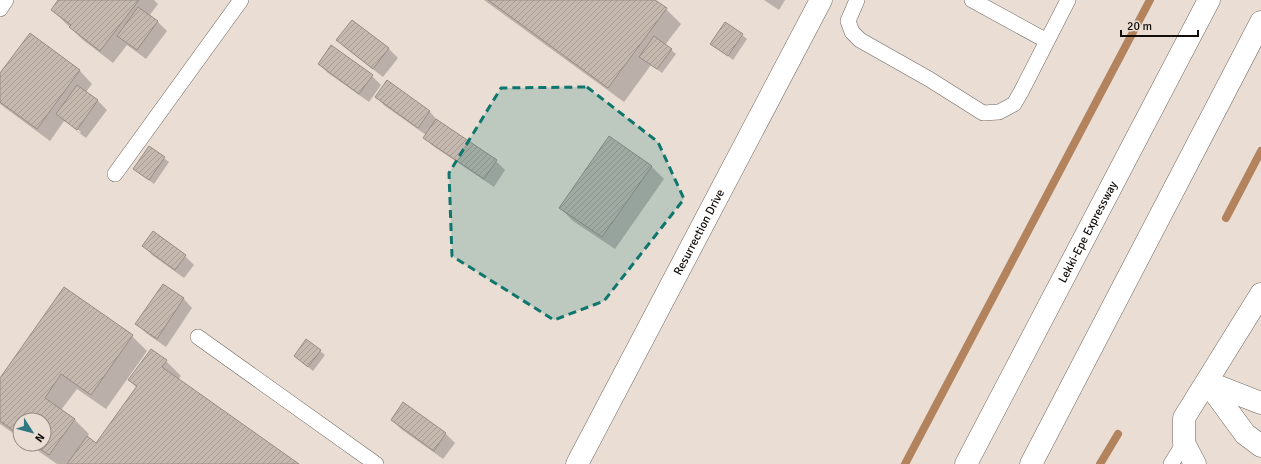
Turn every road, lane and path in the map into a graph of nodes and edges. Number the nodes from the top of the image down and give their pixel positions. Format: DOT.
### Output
graph roads {
  1 [pos="6,0"];
  2 [pos="241,0"];
  3 [pos="821,0"];
  4 [pos="857,0"];
  5 [pos="972,0"];
  6 [pos="1068,0"];
  7 [pos="1209,0"];
  8 [pos="0,9"];
  9 [pos="1261,22"];
  10 [pos="1047,41"];
  11 [pos="115,174"];
  12 [pos="1261,294"];
  13 [pos="198,337"];
  14 [pos="1207,382"];
  15 [pos="1261,404"];
  16 [pos="1184,443"];
  17 [pos="1261,446"];
  18 [pos="376,464"];
  19 [pos="577,464"];
  20 [pos="966,464"];
  21 [pos="1030,464"];
  22 [pos="1171,464"];
  23 [pos="1195,464"];
  1 -- 8 [label="lane"];
  2 -- 11 [label="lane"];
  3 -- 19 [label="main road, Resurrection Drive"];
  4 -- 10 [label="lane"];
  5 -- 10 [label="lane"];
  6 -- 10 [label="lane"];
  7 -- 20 [label="main road, Lekki-Epe Expressway"];
  9 -- 21 [label="main road"];
  12 -- 14 [label="main road"];
  13 -- 18 [label="lane"];
  14 -- 15 [label="main road"];
  14 -- 16 [label="main road"];
  14 -- 17 [label="main road"];
  16 -- 22 [label="lane"];
  16 -- 23 [label="main road"];
}
